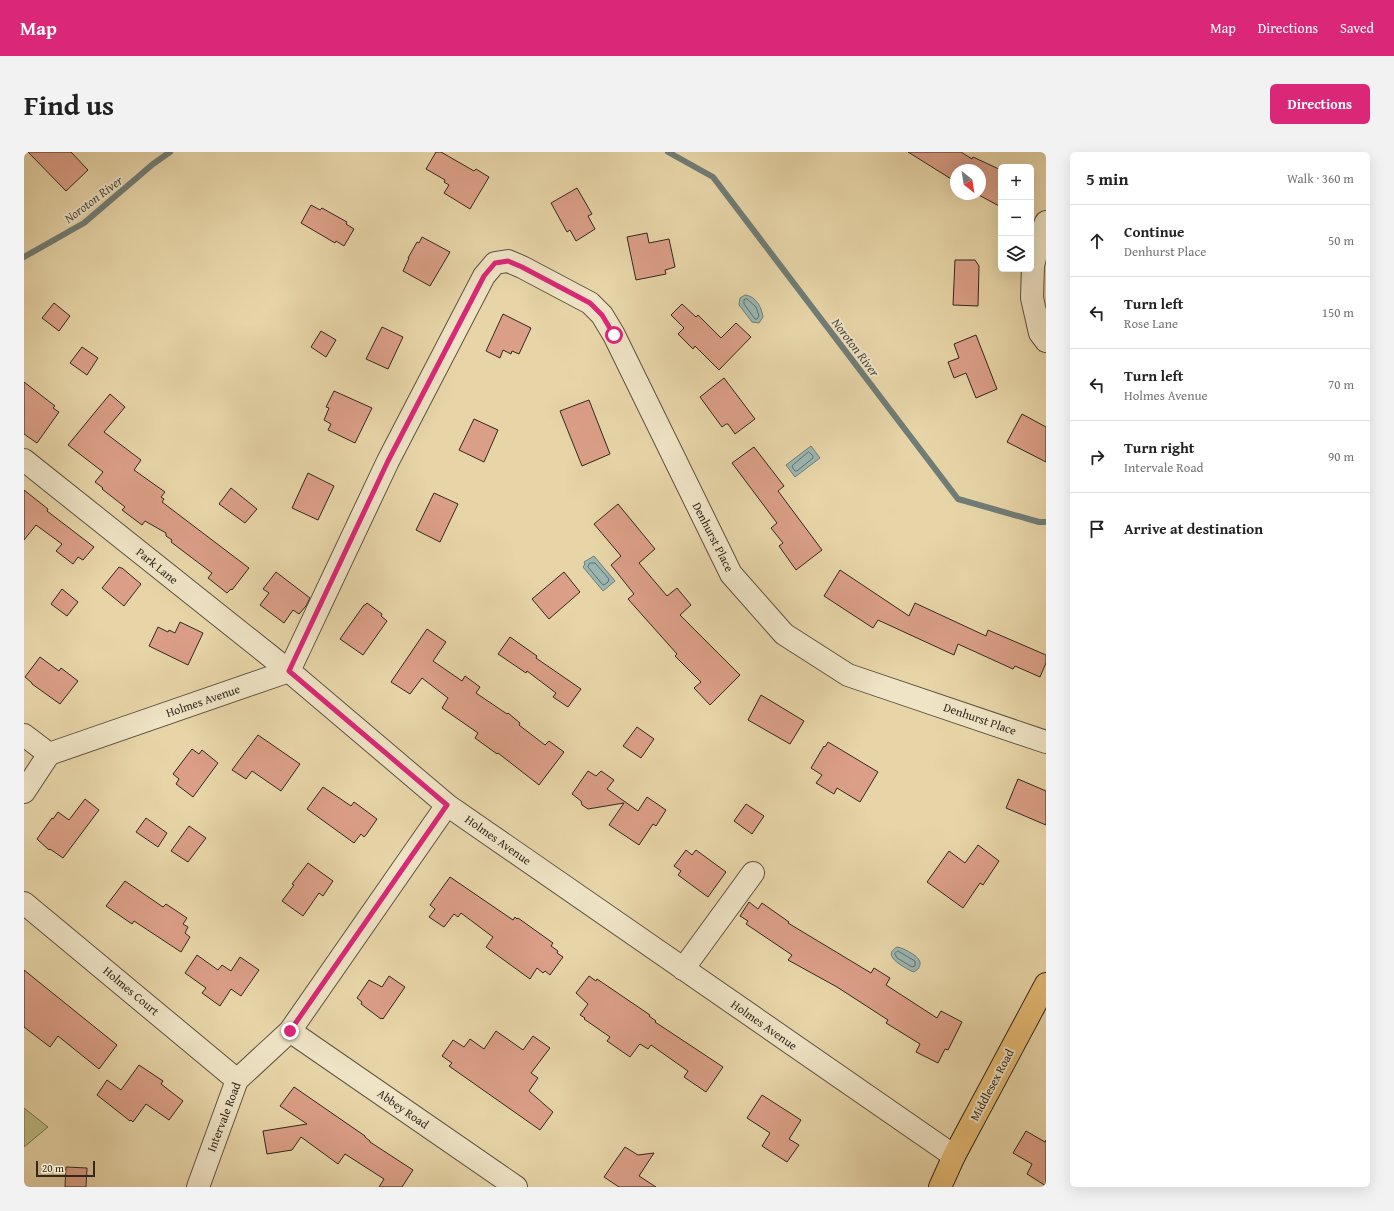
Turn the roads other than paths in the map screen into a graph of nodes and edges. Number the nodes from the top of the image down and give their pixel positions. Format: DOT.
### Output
graph roads {
  1 [pos="1046,222"];
  2 [pos="1046,341"];
  3 [pos="24,460"];
  4 [pos="289,671"];
  5 [pos="24,735"];
  6 [pos="1046,742"];
  7 [pos="49,754"];
  8 [pos="24,792"];
  9 [pos="447,805"];
  10 [pos="753,873"];
  11 [pos="24,903"];
  12 [pos="682,968"];
  13 [pos="1046,984"];
  14 [pos="290,1031"];
  15 [pos="237,1080"];
  16 [pos="954,1156"];
  17 [pos="198,1187"];
  18 [pos="516,1187"];
  19 [pos="940,1187"];
  1 -- 2 [label="street"];
  3 -- 4 [label="street, Park Lane"];
  4 -- 6 [label="street, Denhurst Place"];
  4 -- 7 [label="street, Holmes Avenue"];
  4 -- 9 [label="street, Holmes Avenue"];
  5 -- 7 [label="street"];
  7 -- 8 [label="street"];
  9 -- 12 [label="street, Holmes Avenue"];
  9 -- 14 [label="street, Intervale Road"];
  10 -- 12 [label="street"];
  11 -- 15 [label="street, Holmes Court"];
  12 -- 16 [label="street, Holmes Avenue"];
  13 -- 16 [label="main road, Middlesex Road"];
  14 -- 15 [label="street, Intervale Road"];
  14 -- 18 [label="street, Abbey Road"];
  15 -- 17 [label="street, Intervale Road"];
  16 -- 19 [label="main road, Middlesex Road"];
}
